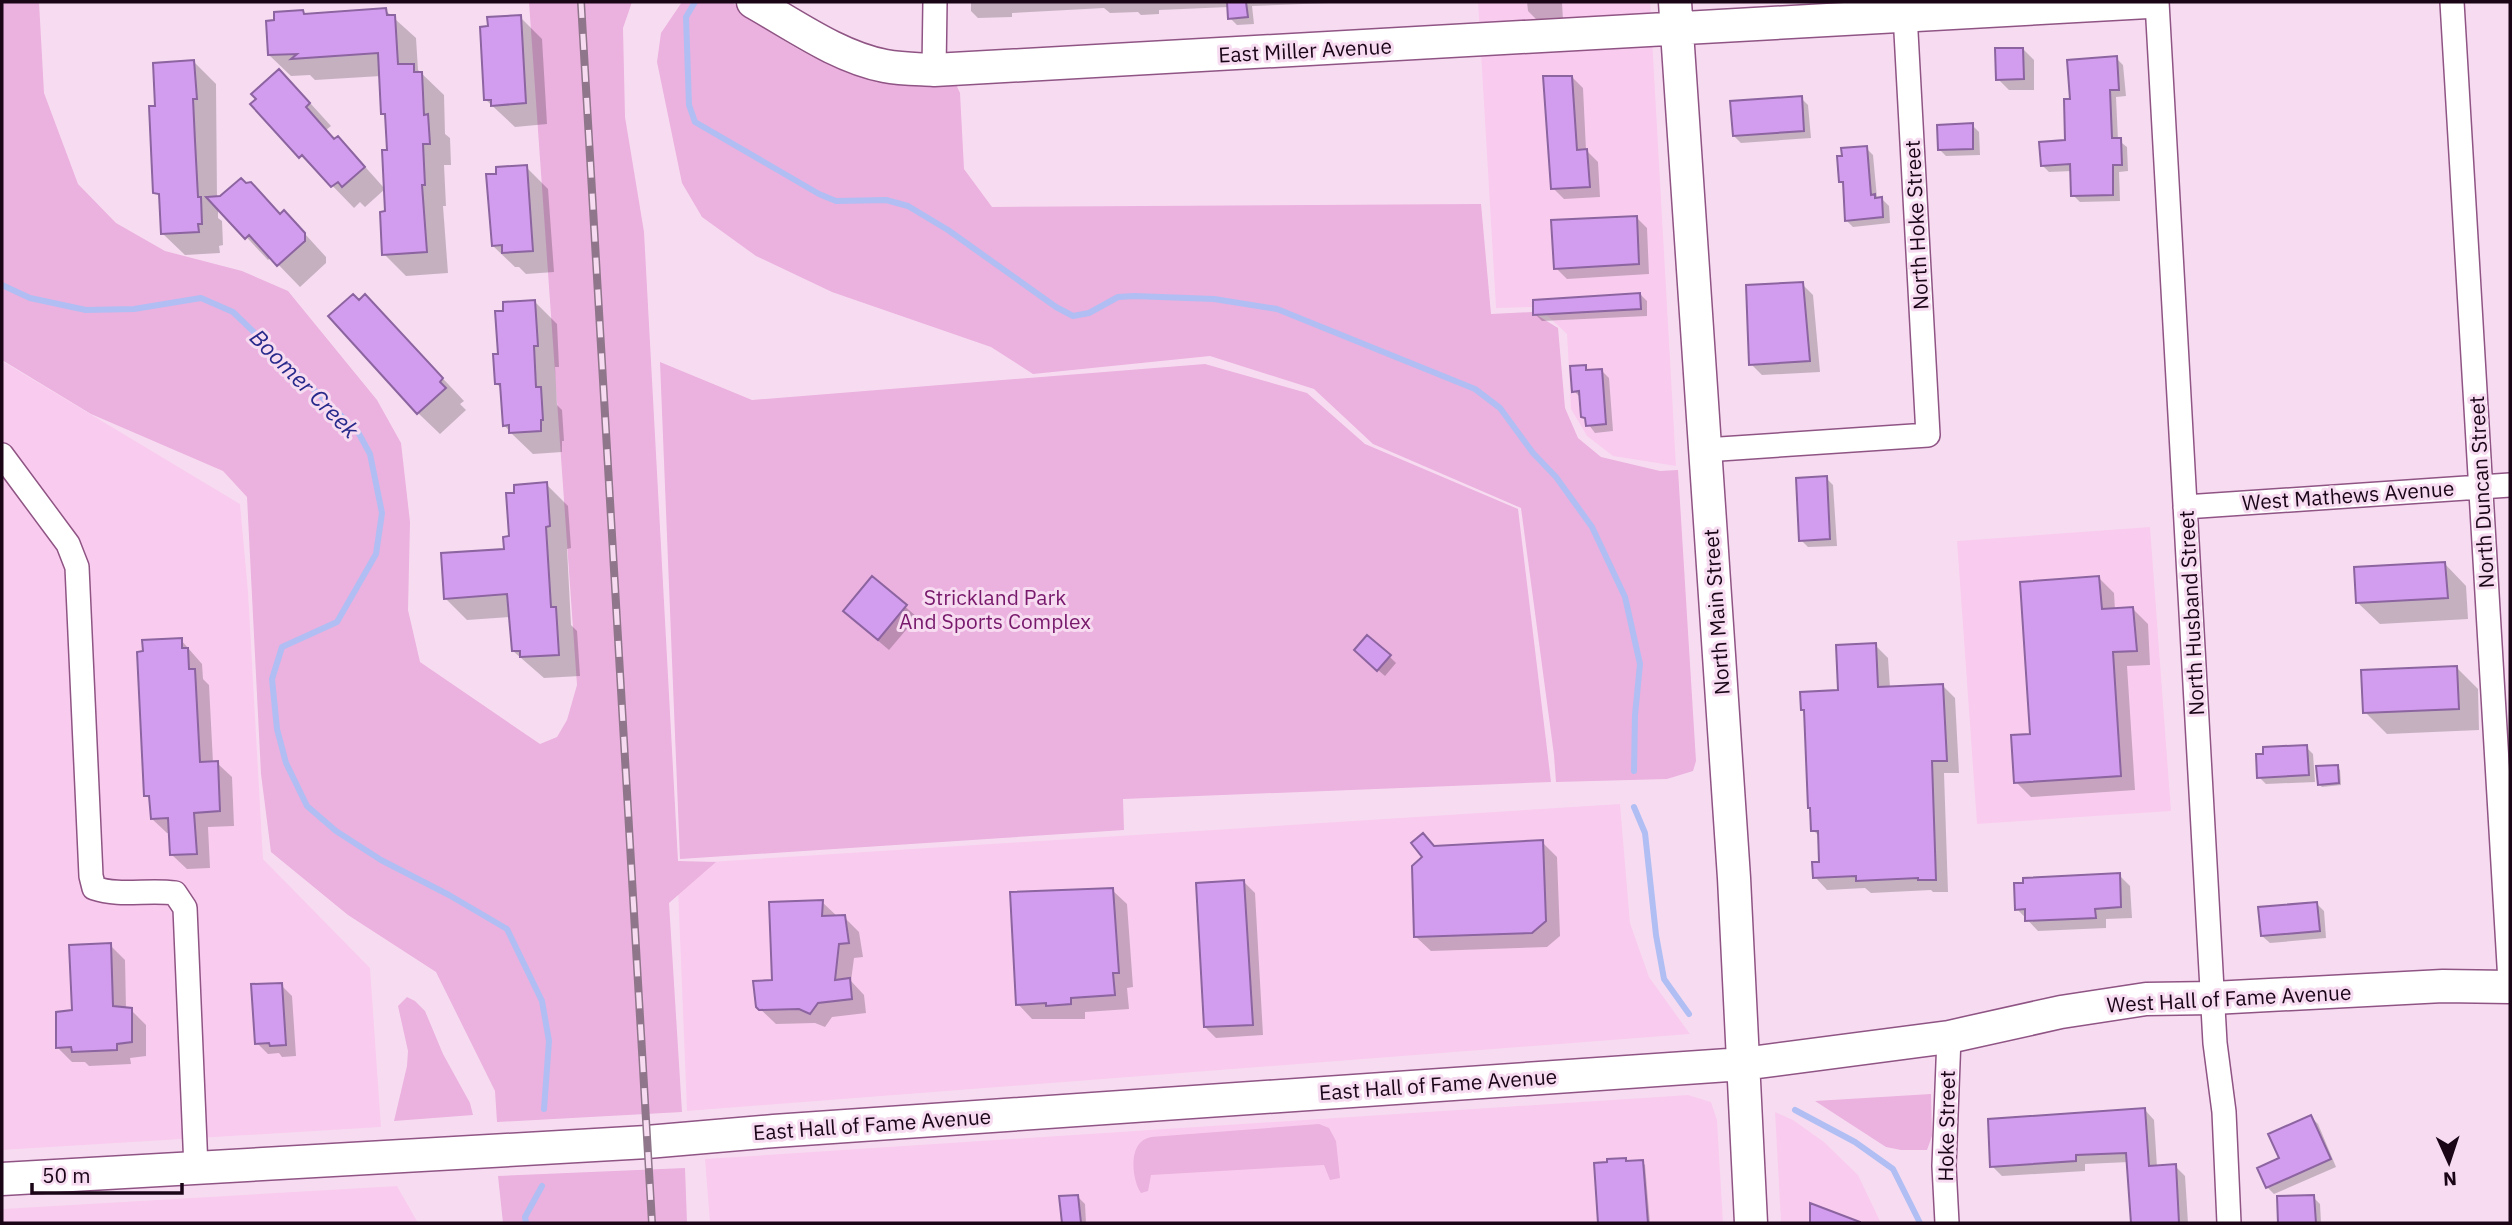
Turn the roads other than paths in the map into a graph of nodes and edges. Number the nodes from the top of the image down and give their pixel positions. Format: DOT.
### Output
graph roads {
  1 [pos="753,2"];
  2 [pos="935,2"];
  3 [pos="2148,2"];
  4 [pos="2157,2"];
  5 [pos="2452,2"];
  6 [pos="1905,14"];
  7 [pos="1676,15"];
  8 [pos="934,70"];
  9 [pos="1705,450"];
  10 [pos="2,455"];
  11 [pos="2510,485"];
  12 [pos="2480,486"];
  13 [pos="2185,507"];
  14 [pos="2510,985"];
  15 [pos="2213,998"];
  16 [pos="1949,1037"];
  17 [pos="1743,1064"];
  18 [pos="195,1168"];
  19 [pos="2,1179"];
  20 [pos="1947,1219"];
  21 [pos="1751,1223"];
  22 [pos="2229,1223"];
  1 -- 8 [label="main road, East Miller Avenue"];
  2 -- 8 [label="street"];
  3 -- 6 [label="main road, East Miller Avenue"];
  4 -- 13 [label="street, North Husband Street"];
  5 -- 12 [label="street, North Duncan Street"];
  6 -- 7 [label="main road, East Miller Avenue"];
  6 -- 9 [label="street, North Hoke Street"];
  7 -- 8 [label="main road, East Miller Avenue"];
  7 -- 9 [label="main road, North Main Street"];
  9 -- 17 [label="main road, North Main Street"];
  10 -- 18 [label="street"];
  11 -- 12 [label="street, West Mathews Avenue"];
  12 -- 13 [label="street, West Mathews Avenue"];
  12 -- 14 [label="street, North Duncan Street"];
  13 -- 15 [label="street, North Husband Street"];
  14 -- 15 [label="main road, West Hall of Fame Avenue"];
  15 -- 16 [label="main road, West Hall of Fame Avenue"];
  15 -- 22 [label="street, North Husband Street"];
  16 -- 17 [label="main road, West Hall of Fame Avenue"];
  16 -- 20 [label="street, Hoke Street"];
  17 -- 18 [label="main road, East Hall of Fame Avenue"];
  17 -- 21 [label="main road, North Main Street"];
  18 -- 19 [label="main road, East Hall of Fame Avenue"];
}
